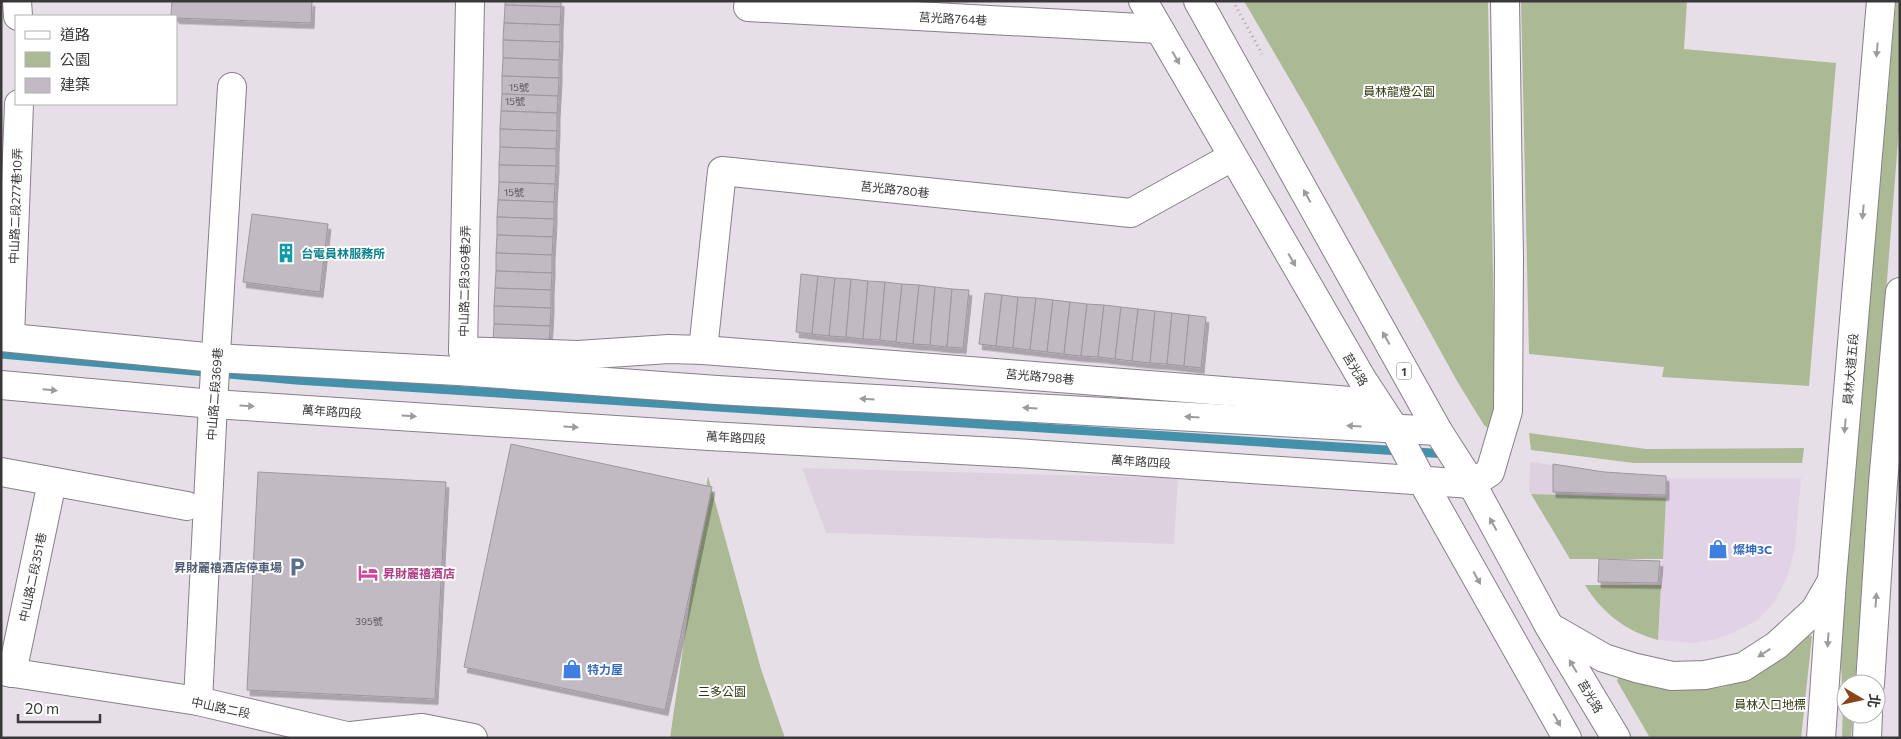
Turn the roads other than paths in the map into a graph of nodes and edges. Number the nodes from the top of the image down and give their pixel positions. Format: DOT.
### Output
graph roads {
  1 [pos="17,1"];
  2 [pos="470,1"];
  3 [pos="1143,1"];
  4 [pos="1198,1"];
  5 [pos="1505,1"];
  6 [pos="1882,1"];
  7 [pos="748,6"];
  8 [pos="18,15"];
  9 [pos="1159,28"];
  10 [pos="232,87"];
  11 [pos="19,105"];
  12 [pos="1232,157"];
  13 [pos="1900,292"];
  14 [pos="6,337"];
  15 [pos="703,350"];
  16 [pos="216,358"];
  17 [pos="1,385"];
  18 [pos="1376,403"];
  19 [pos="213,404"];
  20 [pos="1394,428"];
  21 [pos="1438,431"];
  22 [pos="1893,449"];
  23 [pos="1,472"];
  24 [pos="1421,479"];
  25 [pos="52,482"];
  26 [pos="1891,483"];
  27 [pos="1472,484"];
  28 [pos="187,506"];
  29 [pos="1832,580"];
  30 [pos="1549,626"];
  31 [pos="7,672"];
  32 [pos="1871,674"];
  33 [pos="198,701"];
  34 [pos="1868,724"];
  35 [pos="352,737"];
  36 [pos="473,738"];
  37 [pos="1567,738"];
  38 [pos="1616,738"];
  39 [pos="1822,738"];
  40 [pos="1867,738"];
  1 -- 8 [label="street"];
  2 -- 15 [label="street, 中山路二段369巷2弄"];
  3 -- 9 [label="street, 莒光路"];
  21 -- 4 [label="street, 莒光路 / 1, one-way"];
  5 -- 27 [label="street"];
  6 -- 29 [label="street, 員林大道五段, one-way"];
  7 -- 9 [label="street, 莒光路764巷"];
  9 -- 12 [label="street, 莒光路, one-way"];
  10 -- 16 [label="street, 中山路二段369巷"];
  11 -- 14 [label="street, 中山路二段277巷10弄"];
  12 -- 15 [label="street, 莒光路780巷"];
  12 -- 18 [label="street, 莒光路, one-way"];
  13 -- 22 [label="street"];
  14 -- 16 [label="street"];
  15 -- 18 [label="street, 莒光路798巷"];
  16 -- 19 [label="street, 中山路二段369巷"];
  20 -- 16 [label="street, one-way"];
  17 -- 19 [label="street, 萬年路四段, one-way"];
  18 -- 20 [label="street, 莒光路"];
  19 -- 24 [label="street, 萬年路四段, one-way"];
  19 -- 33 [label="street, 中山路二段369巷"];
  20 -- 21 [label="street"];
  20 -- 24 [label="street, 莒光路"];
  21 -- 27 [label="street, 莒光路 / 1"];
  22 -- 26 [label="street"];
  23 -- 25 [label="street"];
  24 -- 27 [label="street, 萬年路四段"];
  24 -- 37 [label="street, 莒光路, one-way"];
  25 -- 28 [label="street"];
  25 -- 31 [label="street, 中山路二段351巷"];
  32 -- 26 [label="street, one-way"];
  30 -- 27 [label="street, 莒光路 / 1, one-way"];
  29 -- 30 [label="street, one-way"];
  29 -- 39 [label="street, 員林大道五段, one-way"];
  38 -- 30 [label="street, 莒光路 / 1, one-way"];
  31 -- 33 [label="street, 中山路二段"];
  33 -- 35 [label="street, 中山路二段"];
  34 -- 40 [label="street"];
  35 -- 36 [label="street, 中山路二段"];
}
